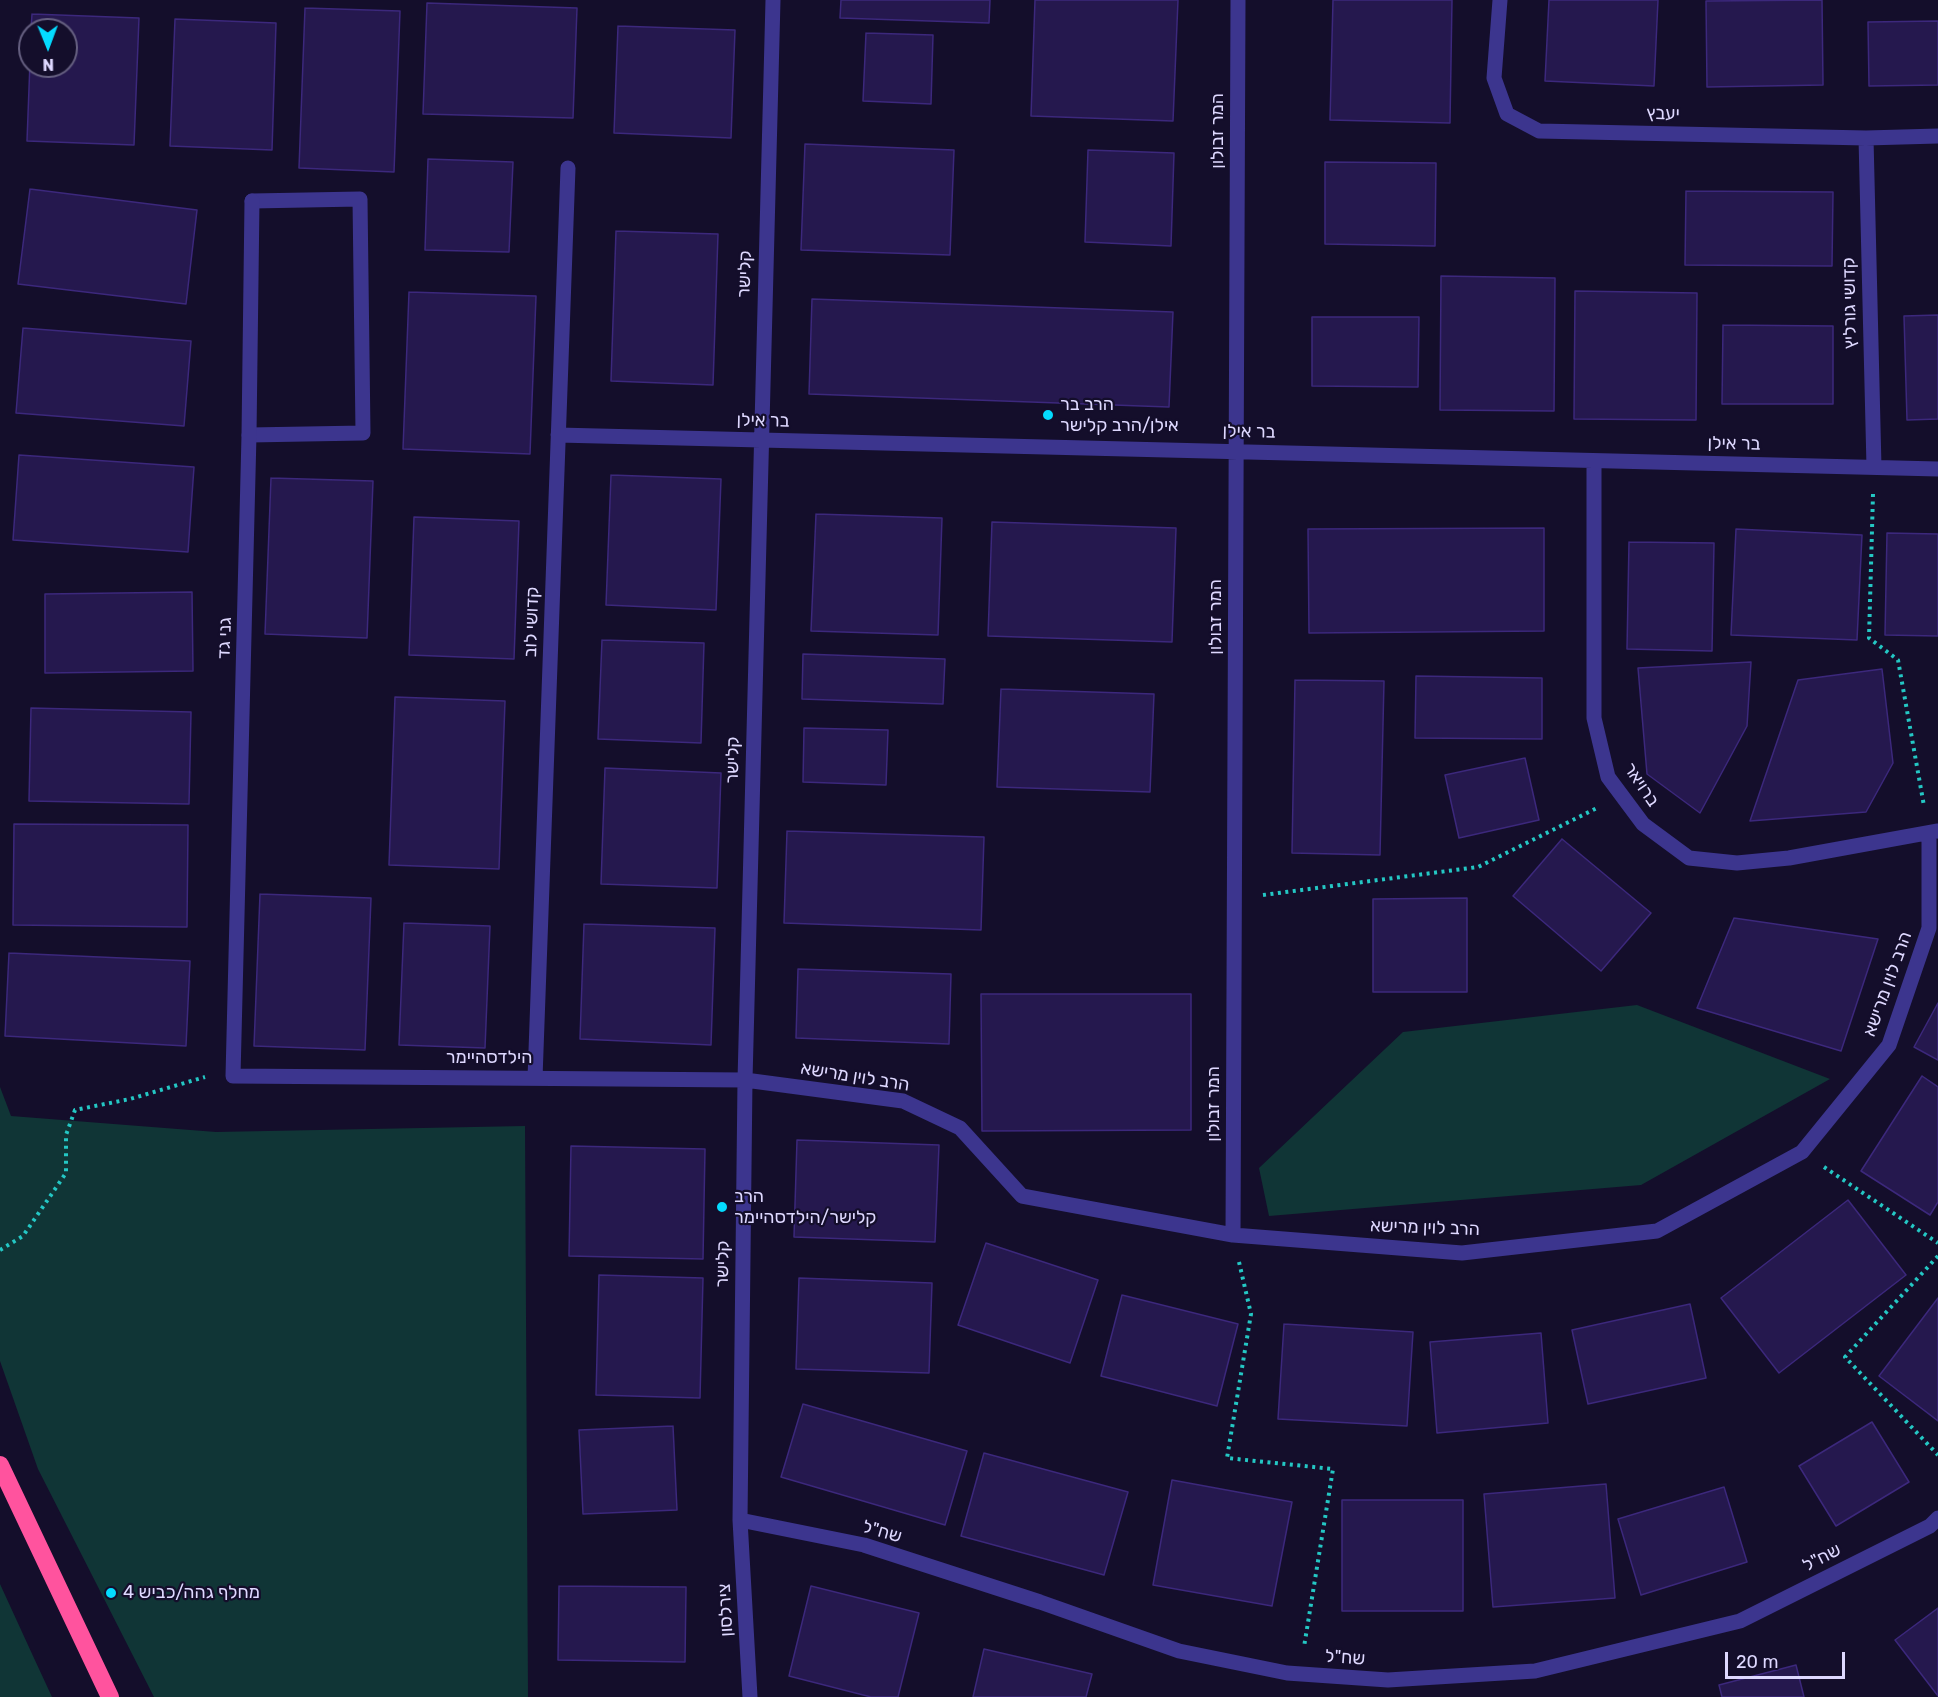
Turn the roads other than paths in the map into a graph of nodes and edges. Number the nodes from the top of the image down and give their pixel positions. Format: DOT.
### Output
graph roads {
  1 [pos="773,0"];
  2 [pos="1238,0"];
  3 [pos="1500,0"];
  4 [pos="1938,136"];
  5 [pos="1866,138"];
  6 [pos="568,168"];
  7 [pos="249,435"];
  8 [pos="558,435"];
  9 [pos="760,441"];
  10 [pos="1236,452"];
  11 [pos="1594,461"];
  12 [pos="1874,467"];
  13 [pos="1938,469"];
  14 [pos="1934,832"];
  15 [pos="233,1071"];
  16 [pos="535,1078"];
  17 [pos="745,1080"];
  18 [pos="1233,1235"];
  19 [pos="0,1466"];
  20 [pos="1938,1518"];
  21 [pos="740,1520"];
  22 [pos="110,1697"];
  23 [pos="750,1697"];
  1 -- 9 [label="street, קלישר"];
  2 -- 10 [label="street, המר זבולון"];
  3 -- 5 [label="street, יעבץ"];
  4 -- 5 [label="street, יעבץ"];
  5 -- 12 [label="street, קדושי גורליץ"];
  6 -- 8 [label="street, קדושי לוב"];
  7 -- 7 [label="street, גני גד"];
  7 -- 15 [label="street, גני גד"];
  8 -- 9 [label="street, בר אילן"];
  8 -- 16 [label="street, קדושי לוב"];
  9 -- 10 [label="street, בר אילן"];
  9 -- 17 [label="street, קלישר"];
  10 -- 11 [label="street, בר אילן"];
  10 -- 18 [label="street, המר זבולון"];
  11 -- 12 [label="street, בר אילן"];
  11 -- 14 [label="street, ברויאר"];
  12 -- 13 [label="street, בר אילן"];
  14 -- 18 [label="street, הרב לוין מרישא"];
  15 -- 16 [label="street, הילדסהיימר"];
  16 -- 17 [label="street, הילדסהיימר"];
  17 -- 18 [label="street, הרב לוין מרישא"];
  17 -- 21 [label="street, קלישר"];
  19 -- 22 [label="highway"];
  20 -- 21 [label="street, שח\"ל"];
  21 -- 23 [label="street, צירלסון"];
}
